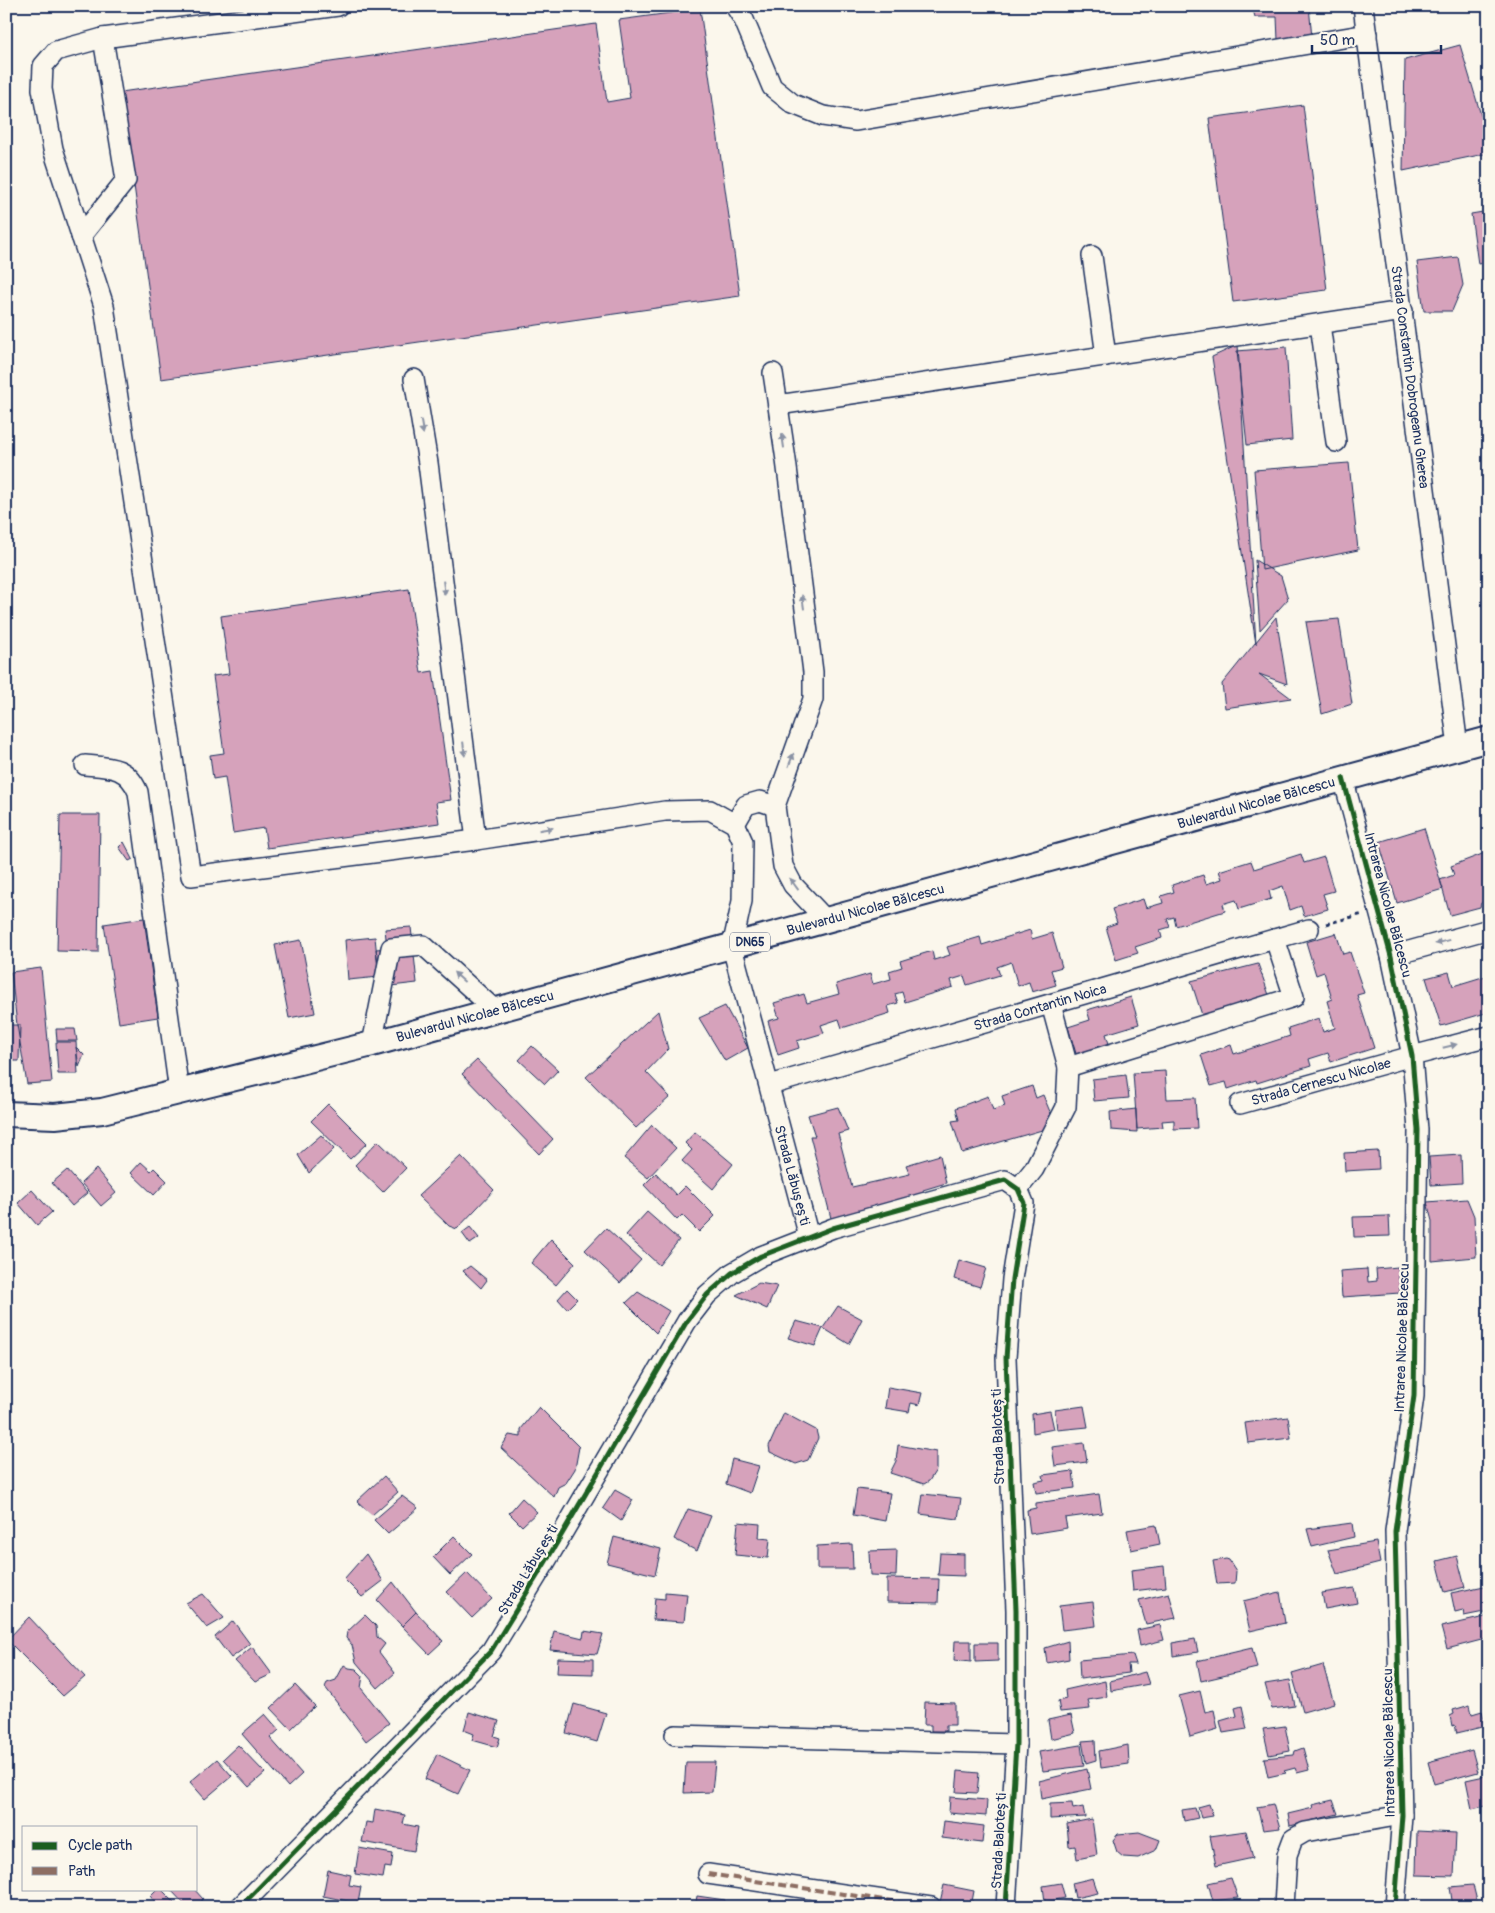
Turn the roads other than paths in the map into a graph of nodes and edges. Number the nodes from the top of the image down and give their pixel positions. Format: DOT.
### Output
graph roads {
  1 [pos="338,6"];
  2 [pos="734,6"];
  3 [pos="1363,6"];
  4 [pos="1367,34"];
  5 [pos="103,38"];
  6 [pos="82,236"];
  7 [pos="1092,256"];
  8 [pos="1403,311"];
  9 [pos="1320,324"];
  10 [pos="1106,356"];
  11 [pos="773,373"];
  12 [pos="414,378"];
  13 [pos="778,405"];
  14 [pos="1336,442"];
  15 [pos="1489,739"];
  16 [pos="1458,747"];
  17 [pos="85,765"];
  18 [pos="1343,778"];
  19 [pos="775,806"];
  20 [pos="735,824"];
  21 [pos="476,840"];
  22 [pos="826,920"];
  23 [pos="1309,928"];
  24 [pos="1489,930"];
  25 [pos="1275,939"];
  26 [pos="732,947"];
  27 [pos="1391,956"];
  28 [pos="1051,1004"];
  29 [pos="495,1010"];
  30 [pos="1489,1036"];
  31 [pos="372,1044"];
  32 [pos="1412,1056"];
  33 [pos="1068,1067"];
  34 [pos="770,1085"];
  35 [pos="179,1092"];
  36 [pos="1240,1104"];
  37 [pos="6,1114"];
  38 [pos="1018,1188"];
  39 [pos="809,1237"];
  40 [pos="675,1734"];
  41 [pos="1016,1744"];
  42 [pos="1402,1815"];
  43 [pos="708,1874"];
  44 [pos="240,1907"];
  45 [pos="931,1907"];
  46 [pos="1006,1907"];
  47 [pos="1284,1907"];
  48 [pos="1395,1907"];
  1 -- 5 [label="street"];
  2 -- 4 [label="street"];
  3 -- 4 [label="street, Strada Constantin Dobrogeanu Gherea"];
  4 -- 8 [label="street, Strada Constantin Dobrogeanu Gherea"];
  5 -- 6 [label="street"];
  5 -- 6 [label="street"];
  6 -- 21 [label="street"];
  7 -- 10 [label="street"];
  8 -- 9 [label="street"];
  8 -- 16 [label="street, Strada Constantin Dobrogeanu Gherea"];
  9 -- 10 [label="street"];
  9 -- 14 [label="street"];
  10 -- 13 [label="street"];
  11 -- 13 [label="street"];
  12 -- 21 [label="street, one-way"];
  19 -- 13 [label="street, one-way"];
  15 -- 16 [label="main road, Bulevardul Nicolae Bălcescu / DN65"];
  16 -- 18 [label="main road, Bulevardul Nicolae Bălcescu / DN65"];
  17 -- 35 [label="street"];
  18 -- 22 [label="main road, Bulevardul Nicolae Bălcescu / DN65"];
  18 -- 27 [label="street, Intrarea Nicolae Bălcescu"];
  19 -- 20 [label="street"];
  22 -- 19 [label="street, one-way"];
  21 -- 20 [label="street, one-way"];
  20 -- 26 [label="street"];
  22 -- 26 [label="main road, Bulevardul Nicolae Bălcescu / DN65"];
  23 -- 25 [label="street, Strada Contantin Noica"];
  24 -- 27 [label="street, one-way"];
  25 -- 28 [label="street, Strada Contantin Noica"];
  25 -- 33 [label="street"];
  26 -- 29 [label="main road, Bulevardul Nicolae Bălcescu / DN65"];
  26 -- 34 [label="street, Strada Lăbușești"];
  27 -- 32 [label="street, Intrarea Nicolae Bălcescu"];
  28 -- 33 [label="street"];
  28 -- 34 [label="street, Strada Contantin Noica"];
  29 -- 31 [label="main road, Bulevardul Nicolae Bălcescu / DN65"];
  29 -- 31 [label="street, one-way"];
  32 -- 30 [label="street, Strada Cernescu Nicolae, one-way"];
  31 -- 35 [label="main road, Bulevardul Nicolae Bălcescu / DN65"];
  32 -- 36 [label="street, Strada Cernescu Nicolae"];
  32 -- 42 [label="street, Intrarea Nicolae Bălcescu"];
  33 -- 38 [label="street"];
  34 -- 39 [label="street, Strada Lăbușești"];
  35 -- 37 [label="main road, Bulevardul Nicolae Bălcescu / DN65"];
  38 -- 39 [label="street"];
  38 -- 41 [label="street, Strada Balotești"];
  39 -- 44 [label="street, Strada Lăbușești"];
  40 -- 41 [label="street"];
  41 -- 46 [label="street, Strada Balotești"];
  42 -- 47 [label="street, Intrarea Nicolae Bălcescu"];
  42 -- 48 [label="street, Intrarea Nicolae Bălcescu"];
  43 -- 45 [label="street"];
}
